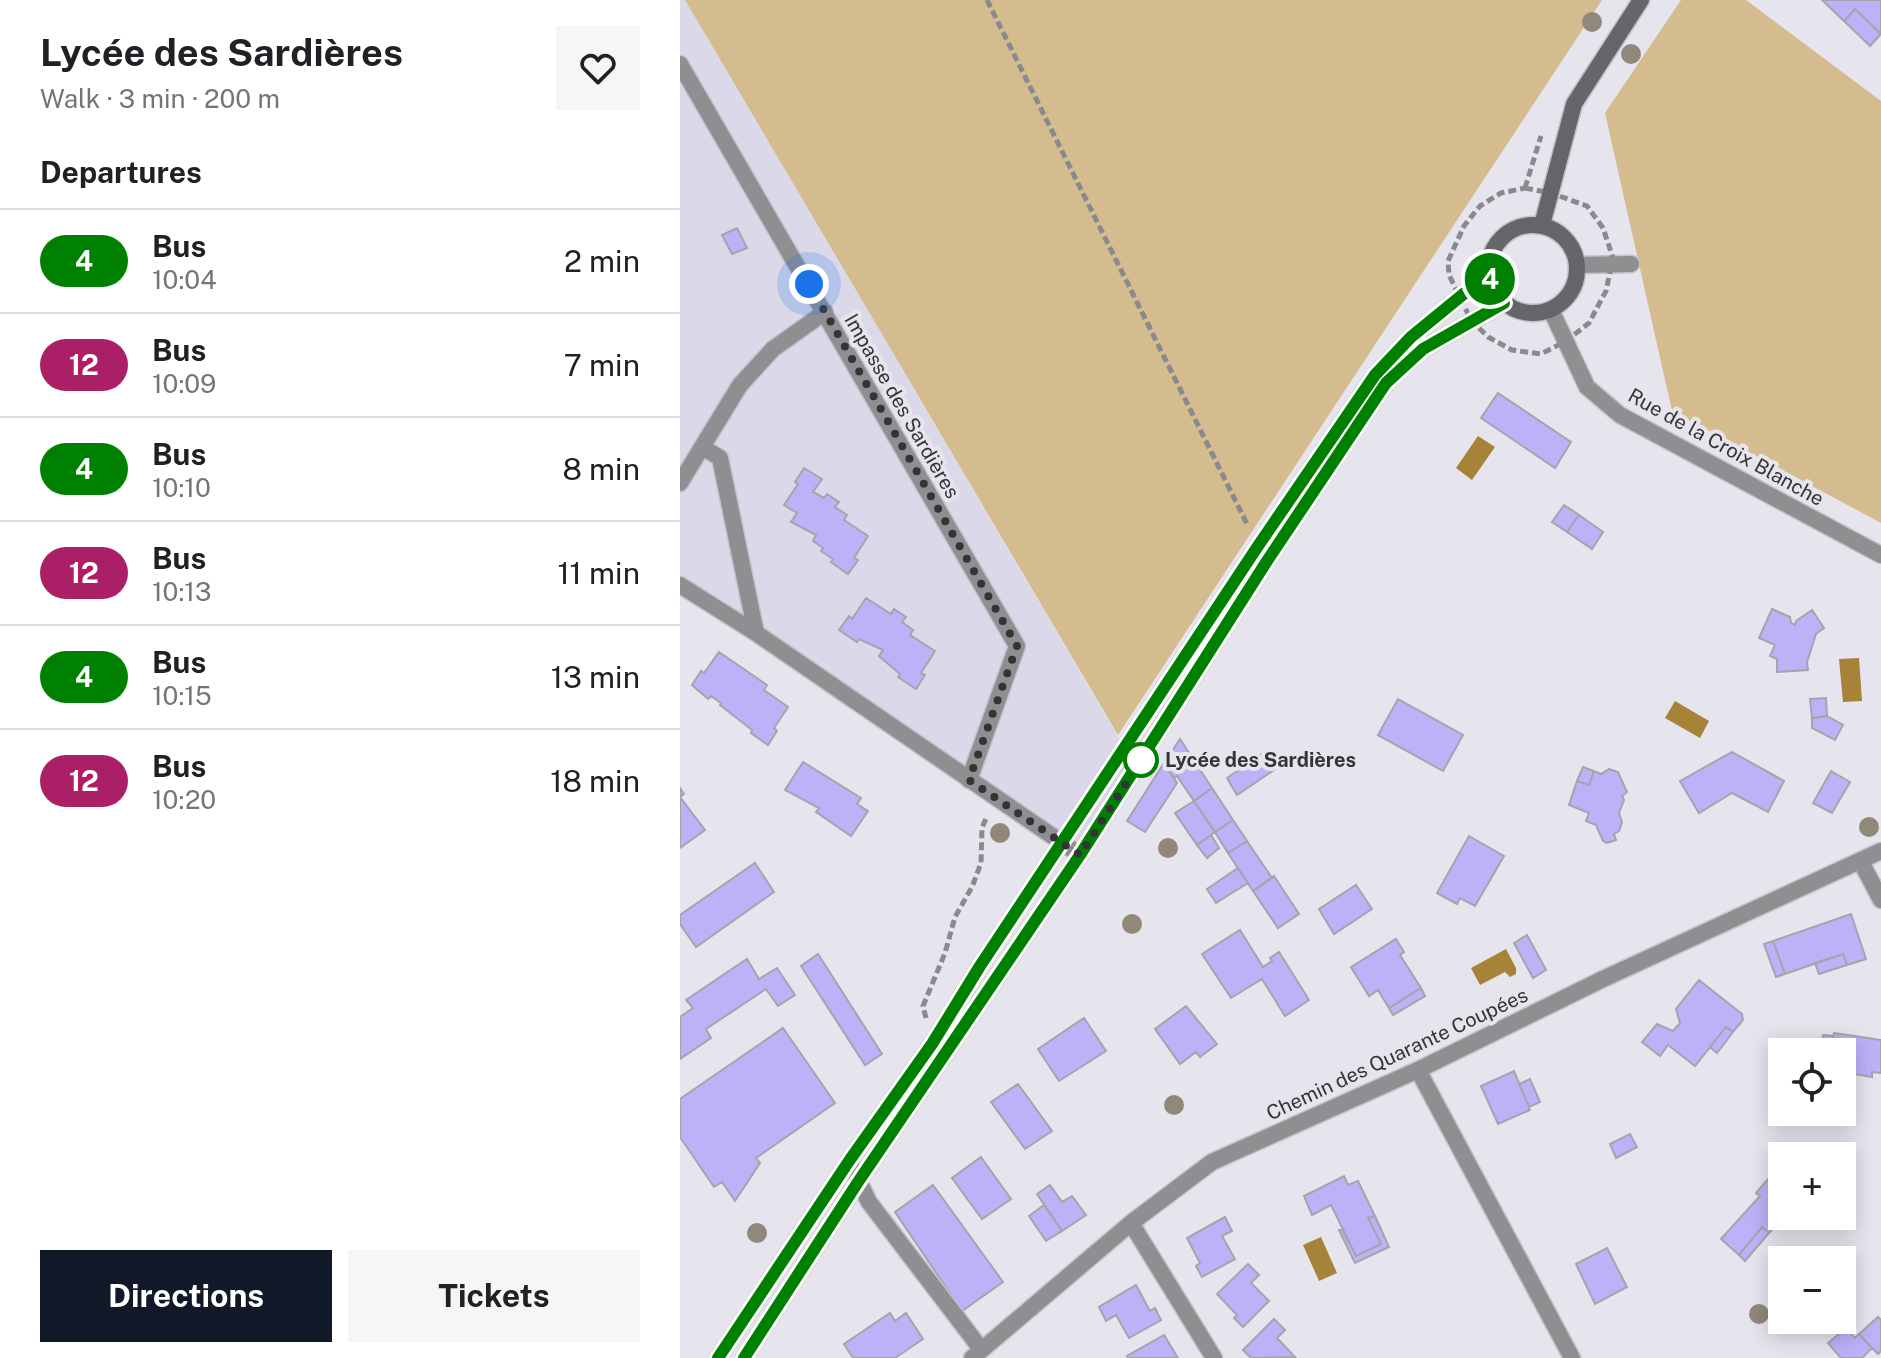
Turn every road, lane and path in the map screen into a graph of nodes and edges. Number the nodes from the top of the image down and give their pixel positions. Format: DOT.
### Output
graph roads {
  1 [pos="987,0"];
  2 [pos="1641,0"];
  3 [pos="680,64"];
  4 [pos="1551,193"];
  5 [pos="1542,225"];
  6 [pos="1612,264"];
  7 [pos="1631,264"];
  8 [pos="1577,265"];
  9 [pos="1488,274"];
  10 [pos="1459,297"];
  11 [pos="1504,303"];
  12 [pos="1551,310"];
  13 [pos="825,312"];
  14 [pos="1471,320"];
  15 [pos="1566,341"];
  16 [pos="704,448"];
  17 [pos="680,483"];
  18 [pos="1258,546"];
  19 [pos="1881,555"];
  20 [pos="680,585"];
  21 [pos="756,633"];
  22 [pos="969,780"];
  23 [pos="995,797"];
  24 [pos="1062,844"];
  25 [pos="1881,851"];
  26 [pos="1080,855"];
  27 [pos="1861,862"];
  28 [pos="1881,900"];
  29 [pos="932,1044"];
  30 [pos="1418,1070"];
  31 [pos="849,1161"];
  32 [pos="858,1182"];
  33 [pos="1131,1223"];
  34 [pos="976,1354"];
  35 [pos="718,1358"];
  36 [pos="744,1358"];
  37 [pos="1214,1358"];
  38 [pos="1572,1358"];
  1 -- 18 [label="path"];
  2 -- 4 [label="main road"];
  3 -- 13 [label="street, Impasse des Sardières"];
  4 -- 5 [label="main road"];
  4 -- 6 [label="path"];
  4 -- 10 [label="path"];
  5 -- 8 [label="main road"];
  5 -- 9 [label="main road"];
  6 -- 7 [label="street"];
  6 -- 8 [label="street"];
  6 -- 15 [label="path"];
  8 -- 12 [label="main road"];
  9 -- 10 [label="main road"];
  9 -- 11 [label="main road"];
  10 -- 14 [label="path"];
  10 -- 18 [label="main road"];
  11 -- 12 [label="main road"];
  11 -- 14 [label="main road"];
  12 -- 15 [label="street, Rue de la Croix Blanche"];
  13 -- 16 [label="street"];
  13 -- 22 [label="street, Impasse des Sardières"];
  14 -- 15 [label="path"];
  14 -- 26 [label="main road"];
  15 -- 19 [label="street, Rue de la Croix Blanche"];
  16 -- 17 [label="street"];
  16 -- 21 [label="street"];
  18 -- 24 [label="main road"];
  20 -- 21 [label="street"];
  21 -- 22 [label="street"];
  22 -- 23 [label="street"];
  23 -- 24 [label="street"];
  23 -- 29 [label="path"];
  24 -- 26 [label="street"];
  24 -- 29 [label="main road"];
  25 -- 27 [label="street, Chemin des Quarante Coupées"];
  26 -- 32 [label="main road"];
  27 -- 28 [label="street"];
  27 -- 30 [label="street, Chemin des Quarante Coupées"];
  29 -- 31 [label="main road"];
  30 -- 33 [label="street, Chemin des Quarante Coupées"];
  30 -- 38 [label="street"];
  31 -- 32 [label="street"];
  31 -- 35 [label="main road"];
  32 -- 34 [label="street"];
  32 -- 36 [label="main road"];
  33 -- 34 [label="street, Chemin des Quarante Coupées"];
  33 -- 37 [label="street"];
}
